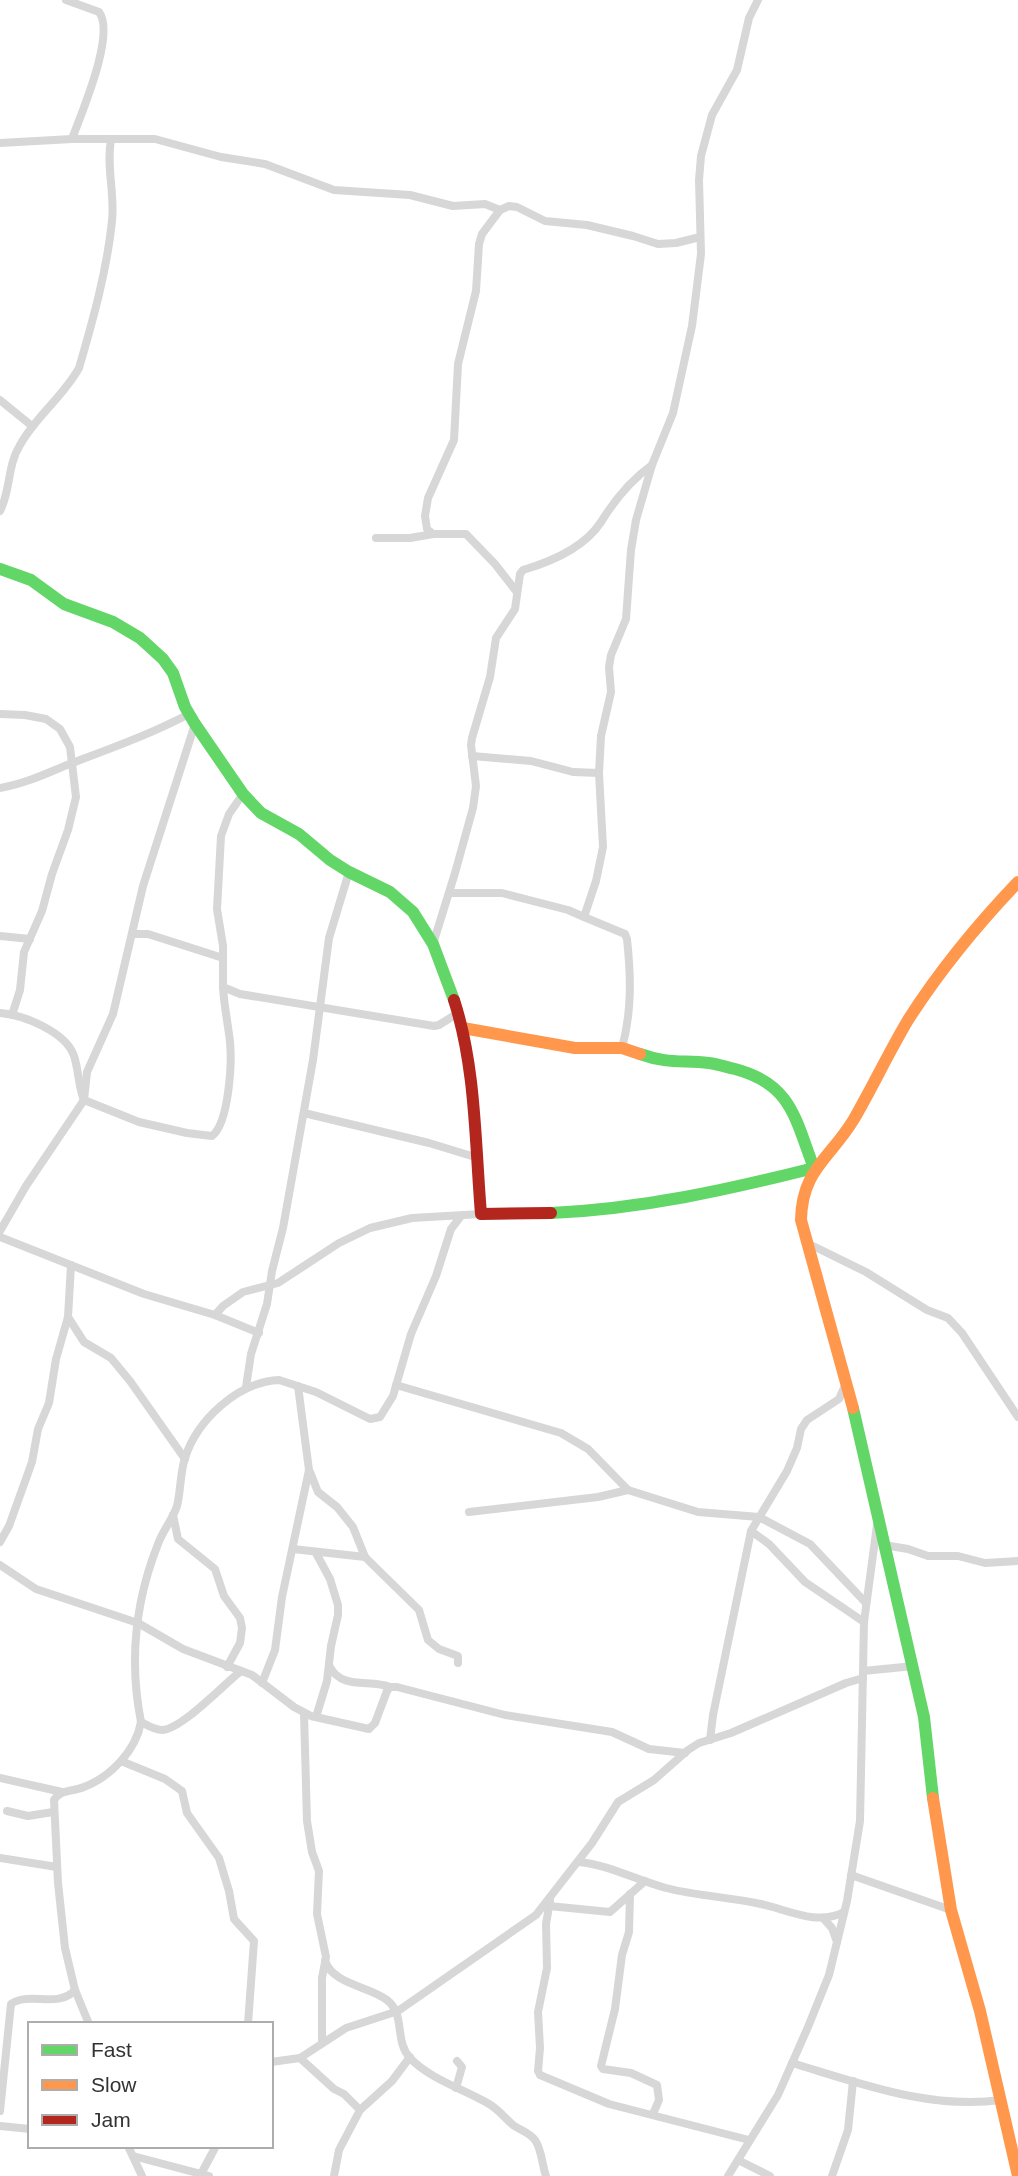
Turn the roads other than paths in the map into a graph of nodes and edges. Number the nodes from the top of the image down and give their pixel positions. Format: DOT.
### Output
graph roads {
  1 [pos="65,0"];
  2 [pos="758,0"];
  3 [pos="72,139"];
  4 [pos="111,140"];
  5 [pos="0,142"];
  6 [pos="500,209"];
  7 [pos="700,237"];
  8 [pos="0,400"];
  9 [pos="32,426"];
  10 [pos="652,465"];
  11 [pos="0,511"];
  12 [pos="433,534"];
  13 [pos="376,538"];
  14 [pos="0,569"];
  15 [pos="516,591"];
  16 [pos="0,714"];
  17 [pos="192,719"];
  18 [pos="472,756"];
  19 [pos="72,763"];
  20 [pos="599,773"];
  21 [pos="0,788"];
  22 [pos="243,794"];
  23 [pos="349,872"];
  24 [pos="1018,881"];
  25 [pos="450,893"];
  26 [pos="584,917"];
  27 [pos="132,934"];
  28 [pos="0,936"];
  29 [pos="30,939"];
  30 [pos="433,944"];
  31 [pos="223,958"];
  32 [pos="223,988"];
  33 [pos="318,1007"];
  34 [pos="0,1013"];
  35 [pos="458,1013"];
  36 [pos="12,1016"];
  37 [pos="463,1028"];
  38 [pos="622,1048"];
  39 [pos="84,1100"];
  40 [pos="304,1113"];
  41 [pos="475,1157"];
  42 [pos="814,1168"];
  43 [pos="481,1214"];
  44 [pos="461,1216"];
  45 [pos="0,1231"];
  46 [pos="0,1237"];
  47 [pos="807,1243"];
  48 [pos="71,1265"];
  49 [pos="269,1286"];
  50 [pos="215,1315"];
  51 [pos="68,1317"];
  52 [pos="259,1333"];
  53 [pos="846,1382"];
  54 [pos="396,1385"];
  55 [pos="298,1386"];
  56 [pos="246,1387"];
  57 [pos="1018,1417"];
  58 [pos="185,1459"];
  59 [pos="309,1469"];
  60 [pos="628,1490"];
  61 [pos="876,1501"];
  62 [pos="468,1513"];
  63 [pos="173,1515"];
  64 [pos="759,1517"];
  65 [pos="751,1531"];
  66 [pos="0,1542"];
  67 [pos="884,1545"];
  68 [pos="293,1549"];
  69 [pos="316,1553"];
  70 [pos="365,1557"];
  71 [pos="1018,1561"];
  72 [pos="0,1564"];
  73 [pos="866,1603"];
  74 [pos="864,1622"];
  75 [pos="138,1623"];
  76 [pos="458,1663"];
  77 [pos="329,1664"];
  78 [pos="914,1666"];
  79 [pos="227,1667"];
  80 [pos="241,1671"];
  81 [pos="863,1675"];
  82 [pos="262,1683"];
  83 [pos="390,1688"];
  84 [pos="304,1713"];
  85 [pos="316,1717"];
  86 [pos="141,1722"];
  87 [pos="710,1740"];
  88 [pos="685,1754"];
  89 [pos="121,1761"];
  90 [pos="0,1778"];
  91 [pos="62,1792"];
  92 [pos="7,1811"];
  93 [pos="53,1812"];
  94 [pos="0,1858"];
  95 [pos="579,1861"];
  96 [pos="57,1867"];
  97 [pos="851,1875"];
  98 [pos="645,1881"];
  99 [pos="630,1894"];
  100 [pos="550,1901"];
  101 [pos="951,1910"];
  102 [pos="844,1912"];
  103 [pos="823,1918"];
  104 [pos="837,1942"];
  105 [pos="326,1961"];
  106 [pos="75,1990"];
  107 [pos="397,2011"];
  108 [pos="88,2022"];
  109 [pos="248,2022"];
  110 [pos="322,2043"];
  111 [pos="410,2057"];
  112 [pos="300,2058"];
  113 [pos="457,2060"];
  114 [pos="273,2062"];
  115 [pos="792,2063"];
  116 [pos="853,2081"];
  117 [pos="456,2088"];
  118 [pos="1001,2100"];
  119 [pos="360,2110"];
  120 [pos="0,2111"];
  121 [pos="653,2114"];
  122 [pos="0,2126"];
  123 [pos="28,2129"];
  124 [pos="749,2140"];
  125 [pos="129,2148"];
  126 [pos="215,2148"];
  127 [pos="133,2155"];
  128 [pos="738,2160"];
  129 [pos="202,2175"];
  130 [pos="142,2176"];
  131 [pos="334,2176"];
  132 [pos="546,2176"];
  133 [pos="729,2176"];
  134 [pos="770,2176"];
  135 [pos="832,2176"];
  136 [pos="1018,2176"];
  1 -- 3 [label="street"];
  2 -- 7 [label="street"];
  3 -- 4 [label="street"];
  3 -- 5 [label="street"];
  4 -- 6 [label="street"];
  4 -- 9 [label="street"];
  6 -- 7 [label="street"];
  6 -- 12 [label="street"];
  7 -- 10 [label="street"];
  8 -- 9 [label="street"];
  9 -- 11 [label="street"];
  10 -- 15 [label="street"];
  10 -- 20 [label="street"];
  12 -- 13 [label="street"];
  12 -- 15 [label="street"];
  14 -- 17 [label="street"];
  15 -- 18 [label="street"];
  16 -- 19 [label="street"];
  17 -- 19 [label="street"];
  17 -- 22 [label="street"];
  17 -- 27 [label="street"];
  18 -- 20 [label="street"];
  18 -- 25 [label="street"];
  19 -- 21 [label="street"];
  19 -- 29 [label="street"];
  20 -- 26 [label="street"];
  22 -- 23 [label="street"];
  22 -- 31 [label="street"];
  23 -- 30 [label="street"];
  23 -- 33 [label="street"];
  24 -- 42 [label="street"];
  25 -- 26 [label="street"];
  25 -- 30 [label="street"];
  26 -- 38 [label="street"];
  27 -- 31 [label="street"];
  27 -- 39 [label="street"];
  28 -- 29 [label="street"];
  29 -- 36 [label="street"];
  30 -- 35 [label="street"];
  31 -- 32 [label="street"];
  32 -- 33 [label="street"];
  32 -- 39 [label="street"];
  33 -- 35 [label="street"];
  33 -- 40 [label="street"];
  34 -- 36 [label="street"];
  35 -- 37 [label="street"];
  36 -- 39 [label="street"];
  37 -- 38 [label="street"];
  37 -- 41 [label="street"];
  38 -- 42 [label="street"];
  39 -- 45 [label="street"];
  40 -- 41 [label="street"];
  40 -- 49 [label="street"];
  41 -- 43 [label="street"];
  42 -- 43 [label="street"];
  42 -- 47 [label="street"];
  43 -- 44 [label="street"];
  44 -- 49 [label="street"];
  44 -- 54 [label="street"];
  46 -- 48 [label="street"];
  47 -- 53 [label="street"];
  47 -- 57 [label="street"];
  48 -- 50 [label="street"];
  48 -- 51 [label="street"];
  49 -- 50 [label="street"];
  49 -- 52 [label="street"];
  50 -- 52 [label="street"];
  51 -- 58 [label="street"];
  51 -- 66 [label="street"];
  52 -- 56 [label="street"];
  53 -- 61 [label="street"];
  53 -- 64 [label="street"];
  54 -- 55 [label="street"];
  54 -- 60 [label="street"];
  55 -- 56 [label="street"];
  55 -- 59 [label="street"];
  56 -- 58 [label="street"];
  58 -- 63 [label="street"];
  59 -- 68 [label="street"];
  59 -- 70 [label="street"];
  60 -- 62 [label="street"];
  60 -- 64 [label="street"];
  61 -- 67 [label="street"];
  61 -- 73 [label="street"];
  63 -- 75 [label="street"];
  63 -- 79 [label="street"];
  64 -- 65 [label="street"];
  64 -- 73 [label="street"];
  65 -- 74 [label="street"];
  65 -- 87 [label="street"];
  67 -- 71 [label="street"];
  67 -- 78 [label="street"];
  68 -- 69 [label="street"];
  68 -- 82 [label="street"];
  69 -- 70 [label="street"];
  69 -- 77 [label="street"];
  70 -- 76 [label="street"];
  72 -- 75 [label="street"];
  73 -- 74 [label="street"];
  74 -- 81 [label="street"];
  75 -- 79 [label="street"];
  75 -- 86 [label="street"];
  77 -- 83 [label="street"];
  77 -- 85 [label="street"];
  78 -- 81 [label="street"];
  78 -- 101 [label="street"];
  79 -- 80 [label="street"];
  80 -- 82 [label="street"];
  80 -- 86 [label="street"];
  81 -- 87 [label="street"];
  81 -- 97 [label="street"];
  82 -- 84 [label="street"];
  83 -- 85 [label="street"];
  83 -- 88 [label="street"];
  84 -- 85 [label="street"];
  84 -- 105 [label="street"];
  86 -- 89 [label="street"];
  87 -- 88 [label="street"];
  88 -- 95 [label="street"];
  89 -- 91 [label="street"];
  89 -- 109 [label="street"];
  90 -- 91 [label="street"];
  91 -- 93 [label="street"];
  92 -- 93 [label="street"];
  93 -- 96 [label="street"];
  94 -- 96 [label="street"];
  95 -- 98 [label="street"];
  95 -- 100 [label="street"];
  96 -- 106 [label="street"];
  97 -- 101 [label="street"];
  97 -- 102 [label="street"];
  98 -- 99 [label="street"];
  98 -- 103 [label="street"];
  99 -- 100 [label="street"];
  99 -- 121 [label="street"];
  100 -- 107 [label="street"];
  100 -- 121 [label="street"];
  101 -- 118 [label="street"];
  102 -- 103 [label="street"];
  102 -- 104 [label="street"];
  103 -- 104 [label="street"];
  104 -- 115 [label="street"];
  105 -- 107 [label="street"];
  105 -- 110 [label="street"];
  106 -- 108 [label="street"];
  106 -- 120 [label="street"];
  107 -- 110 [label="street"];
  107 -- 111 [label="street"];
  110 -- 112 [label="street"];
  111 -- 117 [label="street"];
  111 -- 119 [label="street"];
  112 -- 114 [label="street"];
  112 -- 119 [label="street"];
  113 -- 117 [label="street"];
  115 -- 116 [label="street"];
  115 -- 124 [label="street"];
  116 -- 118 [label="street"];
  116 -- 135 [label="street"];
  117 -- 132 [label="street"];
  118 -- 136 [label="street"];
  119 -- 131 [label="street"];
  121 -- 124 [label="street"];
  122 -- 123 [label="street"];
  124 -- 128 [label="street"];
  125 -- 127 [label="street"];
  126 -- 129 [label="street"];
  127 -- 129 [label="street"];
  127 -- 130 [label="street"];
  128 -- 133 [label="street"];
  128 -- 134 [label="street"];
}
